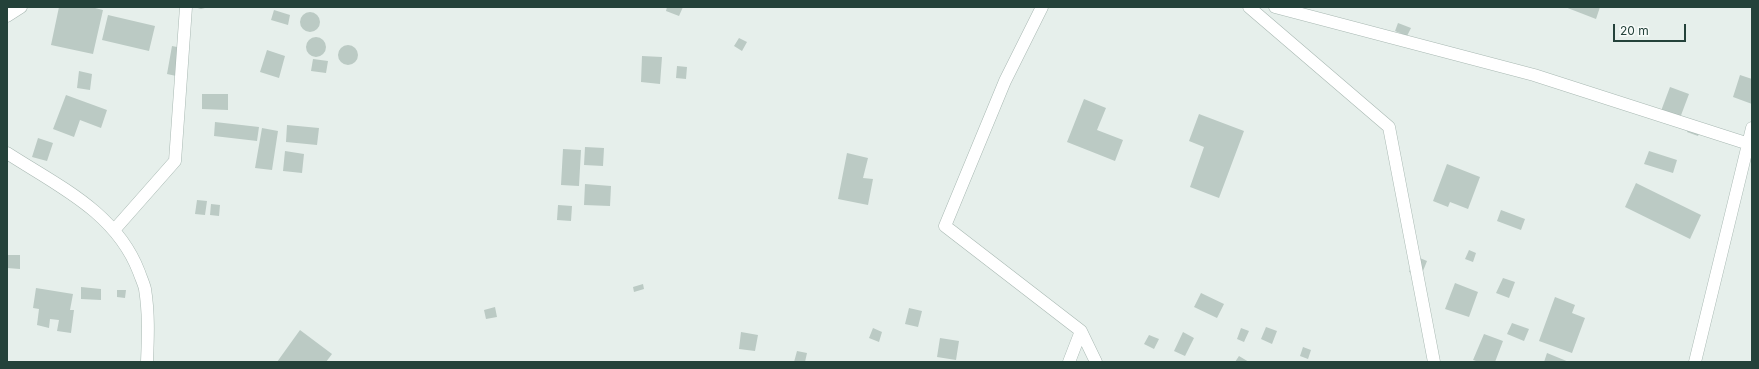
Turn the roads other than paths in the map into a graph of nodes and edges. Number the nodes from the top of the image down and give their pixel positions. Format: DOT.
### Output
graph roads {
  1 [pos="21,7"];
  2 [pos="186,7"];
  3 [pos="1042,7"];
  4 [pos="1250,7"];
  5 [pos="1275,7"];
  6 [pos="7,16"];
  7 [pos="1752,128"];
  8 [pos="1750,145"];
  9 [pos="7,153"];
  10 [pos="115,229"];
  11 [pos="1081,331"];
  12 [pos="147,362"];
  13 [pos="1069,362"];
  14 [pos="1096,362"];
  15 [pos="1434,362"];
  16 [pos="1695,362"];
  1 -- 6 [label="street"];
  2 -- 10 [label="street"];
  3 -- 11 [label="street"];
  4 -- 15 [label="street"];
  5 -- 8 [label="street"];
  7 -- 8 [label="street"];
  8 -- 16 [label="street"];
  9 -- 10 [label="street"];
  10 -- 12 [label="street"];
  11 -- 13 [label="street"];
  11 -- 14 [label="street"];
}
